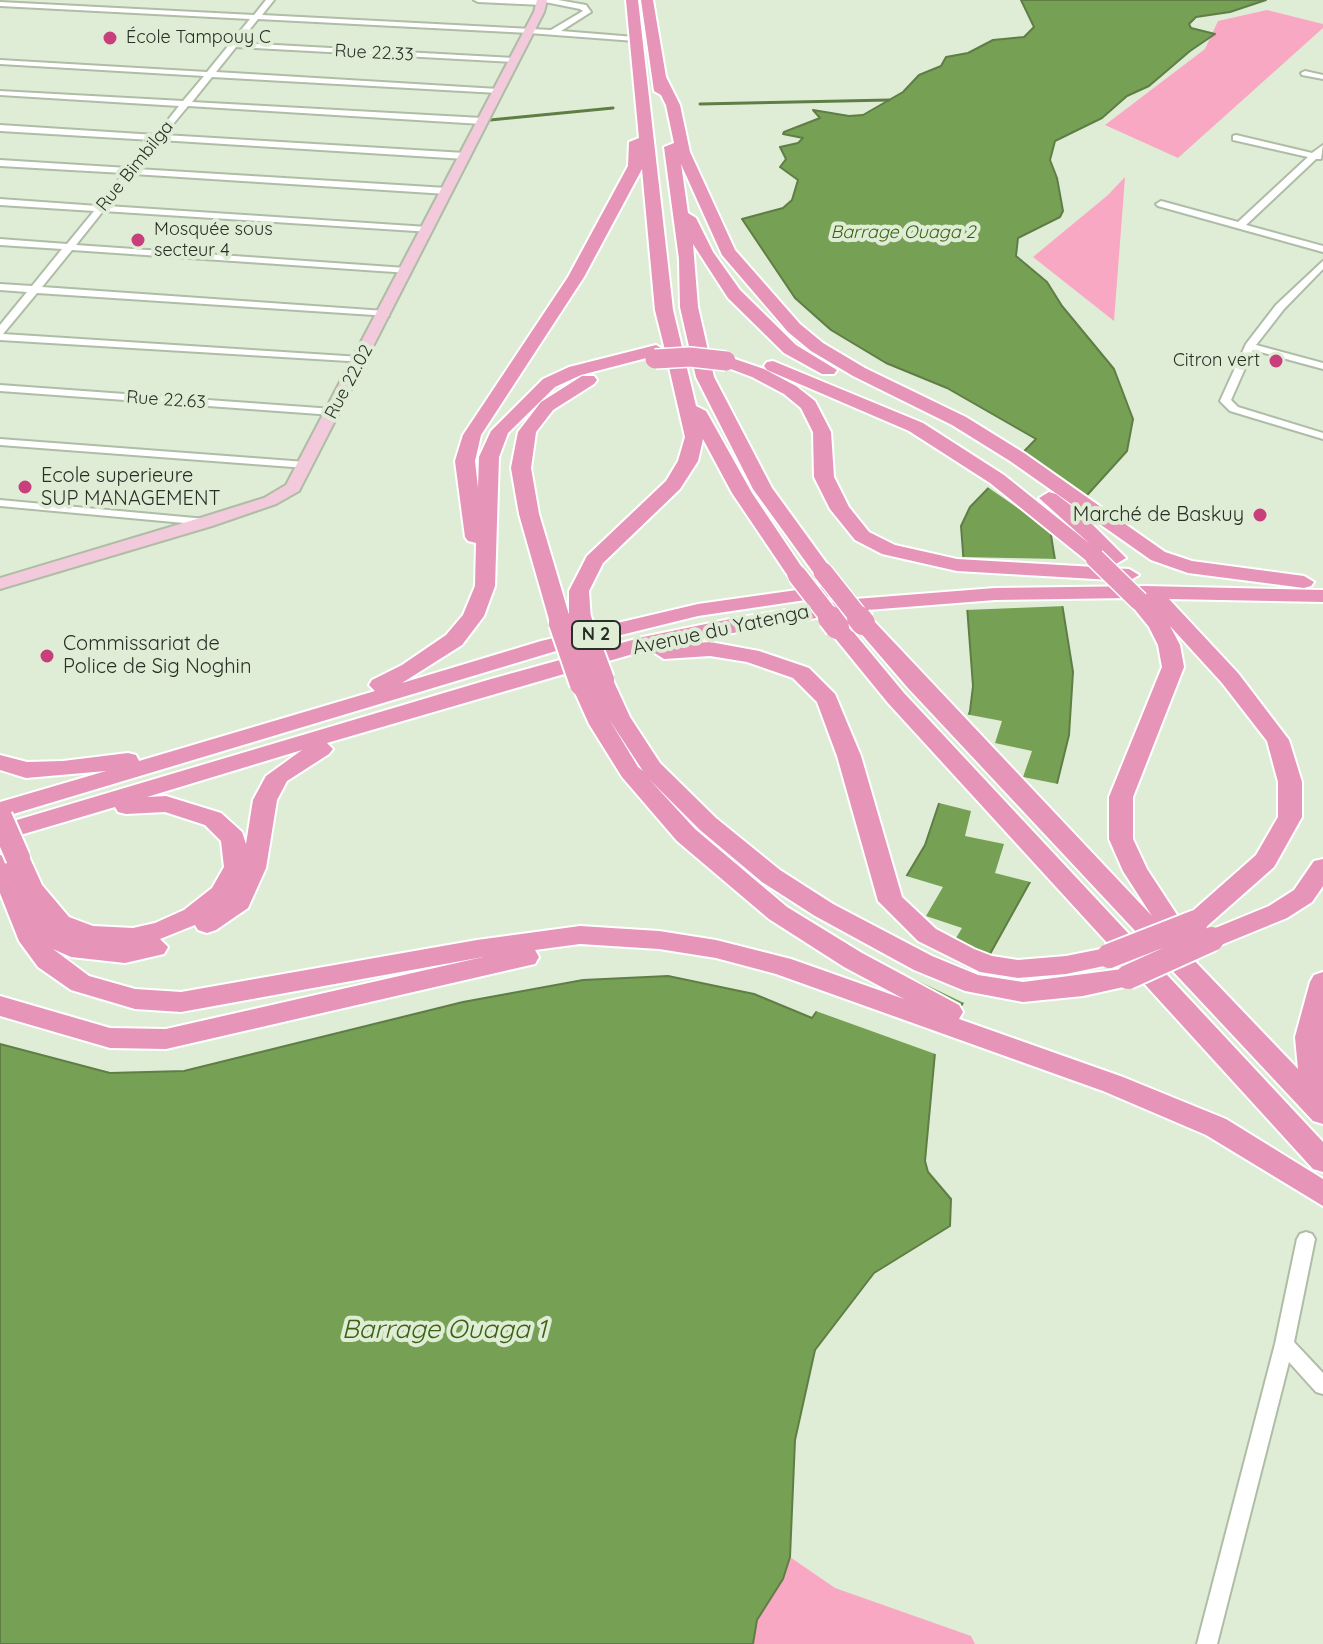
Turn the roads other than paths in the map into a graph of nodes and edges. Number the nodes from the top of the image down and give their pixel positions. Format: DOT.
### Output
graph roads {
  1 [pos="270,0"];
  2 [pos="478,0"];
  3 [pos="632,0"];
  4 [pos="647,0"];
  5 [pos="543,1"];
  6 [pos="0,4"];
  7 [pos="257,16"];
  8 [pos="529,31"];
  9 [pos="551,33"];
  10 [pos="635,39"];
  11 [pos="234,45"];
  12 [pos="514,60"];
  13 [pos="0,62"];
  14 [pos="210,73"];
  15 [pos="1305,73"];
  16 [pos="639,75"];
  17 [pos="659,77"];
  18 [pos="1323,77"];
  19 [pos="498,91"];
  20 [pos="0,93"];
  21 [pos="186,103"];
  22 [pos="482,121"];
  23 [pos="0,128"];
  24 [pos="158,138"];
  25 [pos="1236,138"];
  26 [pos="1323,148"];
  27 [pos="465,156"];
  28 [pos="1318,157"];
  29 [pos="0,163"];
  30 [pos="132,170"];
  31 [pos="447,191"];
  32 [pos="680,199"];
  33 [pos="0,202"];
  34 [pos="1161,204"];
  35 [pos="101,208"];
  36 [pos="1239,226"];
  37 [pos="428,230"];
  38 [pos="0,242"];
  39 [pos="70,246"];
  40 [pos="1323,249"];
  41 [pos="1323,264"];
  42 [pos="406,271"];
  43 [pos="0,287"];
  44 [pos="35,290"];
  45 [pos="385,314"];
  46 [pos="0,335"];
  47 [pos="1250,346"];
  48 [pos="656,354"];
  49 [pos="726,356"];
  50 [pos="361,360"];
  51 [pos="1323,366"];
  52 [pos="681,380"];
  53 [pos="0,388"];
  54 [pos="333,412"];
  55 [pos="1323,436"];
  56 [pos="0,442"];
  57 [pos="306,465"];
  58 [pos="1007,468"];
  59 [pos="0,503"];
  60 [pos="1073,516"];
  61 [pos="206,522"];
  62 [pos="959,581"];
  63 [pos="1062,581"];
  64 [pos="0,584"];
  65 [pos="485,586"];
  66 [pos="1321,588"];
  67 [pos="1149,601"];
  68 [pos="570,622"];
  69 [pos="410,670"];
  70 [pos="551,670"];
  71 [pos="592,682"];
  72 [pos="365,727"];
  73 [pos="246,739"];
  74 [pos="0,762"];
  75 [pos="116,762"];
  76 [pos="0,810"];
  77 [pos="0,817"];
  78 [pos="30,824"];
  79 [pos="0,833"];
  80 [pos="9,860"];
  81 [pos="1323,867"];
  82 [pos="15,903"];
  83 [pos="1204,930"];
  84 [pos="659,940"];
  85 [pos="982,974"];
  86 [pos="1323,982"];
  87 [pos="0,1006"];
  88 [pos="1228,1012"];
  89 [pos="954,1020"];
  90 [pos="1323,1097"];
  91 [pos="1323,1113"];
  92 [pos="1323,1161"];
  93 [pos="1323,1194"];
  94 [pos="1306,1239"];
  95 [pos="1284,1344"];
  96 [pos="1323,1386"];
  97 [pos="1207,1644"];
  1 -- 7 [label="street, Rue Bimbilga"];
  2 -- 5 [label="street"];
  3 -- 10 [label="main road"];
  4 -- 17 [label="main road"];
  5 -- 8 [label="street, Rue 22.02"];
  5 -- 9 [label="street"];
  6 -- 7 [label="street"];
  7 -- 8 [label="street"];
  7 -- 11 [label="street, Rue Bimbilga"];
  8 -- 9 [label="street"];
  8 -- 12 [label="street, Rue 22.02"];
  9 -- 10 [label="street"];
  10 -- 16 [label="main road"];
  11 -- 12 [label="street, Rue 22.33"];
  11 -- 14 [label="street, Rue Bimbilga"];
  12 -- 19 [label="street, Rue 22.02"];
  13 -- 14 [label="street"];
  14 -- 19 [label="street"];
  14 -- 21 [label="street, Rue Bimbilga"];
  15 -- 18 [label="street"];
  16 -- 52 [label="main road"];
  16 -- 65 [label="main road"];
  17 -- 32 [label="main road"];
  17 -- 58 [label="main road"];
  19 -- 22 [label="street, Rue 22.02"];
  20 -- 21 [label="street"];
  21 -- 22 [label="street"];
  21 -- 24 [label="street, Rue Bimbilga"];
  22 -- 27 [label="street, Rue 22.02"];
  23 -- 24 [label="street"];
  24 -- 27 [label="street"];
  24 -- 30 [label="street, Rue Bimbilga"];
  25 -- 28 [label="street"];
  26 -- 28 [label="street"];
  27 -- 31 [label="street, Rue 22.02"];
  28 -- 36 [label="street"];
  29 -- 30 [label="street"];
  30 -- 31 [label="street"];
  30 -- 35 [label="street, Rue Bimbilga"];
  31 -- 37 [label="street, Rue 22.02"];
  32 -- 58 [label="main road"];
  32 -- 88 [label="main road, bridge"];
  33 -- 35 [label="street"];
  34 -- 36 [label="street"];
  35 -- 37 [label="street"];
  35 -- 39 [label="street, Rue Bimbilga"];
  36 -- 40 [label="street"];
  37 -- 42 [label="street, Rue 22.02"];
  38 -- 39 [label="street"];
  39 -- 42 [label="street"];
  39 -- 44 [label="street, Rue Bimbilga"];
  41 -- 47 [label="street"];
  42 -- 45 [label="street, Rue 22.02"];
  43 -- 44 [label="street"];
  44 -- 45 [label="street"];
  44 -- 46 [label="street, Rue Bimbilga"];
  45 -- 50 [label="street, Rue 22.02"];
  46 -- 50 [label="street"];
  47 -- 51 [label="street"];
  47 -- 55 [label="street"];
  48 -- 49 [label="main road, bridge"];
  48 -- 65 [label="main road"];
  48 -- 68 [label="main road"];
  49 -- 58 [label="main road"];
  49 -- 62 [label="main road"];
  50 -- 54 [label="street, Rue 22.02"];
  52 -- 68 [label="main road"];
  52 -- 92 [label="main road, bridge"];
  53 -- 54 [label="street, Rue 22.63"];
  54 -- 57 [label="street, Rue 22.02"];
  56 -- 57 [label="street"];
  57 -- 61 [label="street, Rue 22.02"];
  58 -- 60 [label="main road"];
  58 -- 60 [label="main road"];
  59 -- 61 [label="street"];
  60 -- 66 [label="main road"];
  60 -- 67 [label="main road, bridge"];
  61 -- 64 [label="street, Rue 22.02"];
  62 -- 63 [label="main road, Avenue du Yatenga / N 2"];
  62 -- 63 [label="main road"];
  62 -- 70 [label="main road, Avenue du Yatenga / N 2"];
  62 -- 73 [label="main road, Avenue du Yatenga / N 2"];
  63 -- 66 [label="main road, Avenue du Yatenga / N 2"];
  63 -- 66 [label="main road, Avenue du Yatenga / N 2"];
  65 -- 69 [label="main road"];
  67 -- 83 [label="main road"];
  67 -- 88 [label="main road"];
  68 -- 71 [label="main road, bridge"];
  69 -- 73 [label="main road"];
  69 -- 75 [label="main road"];
  70 -- 72 [label="main road, Avenue du Yatenga / N 2"];
  70 -- 85 [label="main road"];
  71 -- 85 [label="main road"];
  71 -- 89 [label="main road"];
  72 -- 78 [label="main road, Avenue du Yatenga / N 2"];
  72 -- 82 [label="main road"];
  73 -- 75 [label="main road"];
  73 -- 76 [label="main road, Avenue du Yatenga / N 2"];
  74 -- 75 [label="main road"];
  77 -- 80 [label="main road, bridge"];
  78 -- 79 [label="main road, Avenue du Yatenga / N 2"];
  78 -- 80 [label="main road"];
  80 -- 82 [label="main road"];
  81 -- 83 [label="main road"];
  82 -- 84 [label="main road"];
  83 -- 85 [label="main road, bridge"];
  83 -- 85 [label="main road, bridge"];
  84 -- 87 [label="main road"];
  84 -- 89 [label="main road"];
  86 -- 90 [label="main road"];
  88 -- 91 [label="main road"];
  89 -- 93 [label="main road"];
  94 -- 95 [label="street"];
  95 -- 96 [label="street"];
  95 -- 97 [label="street"];
}
